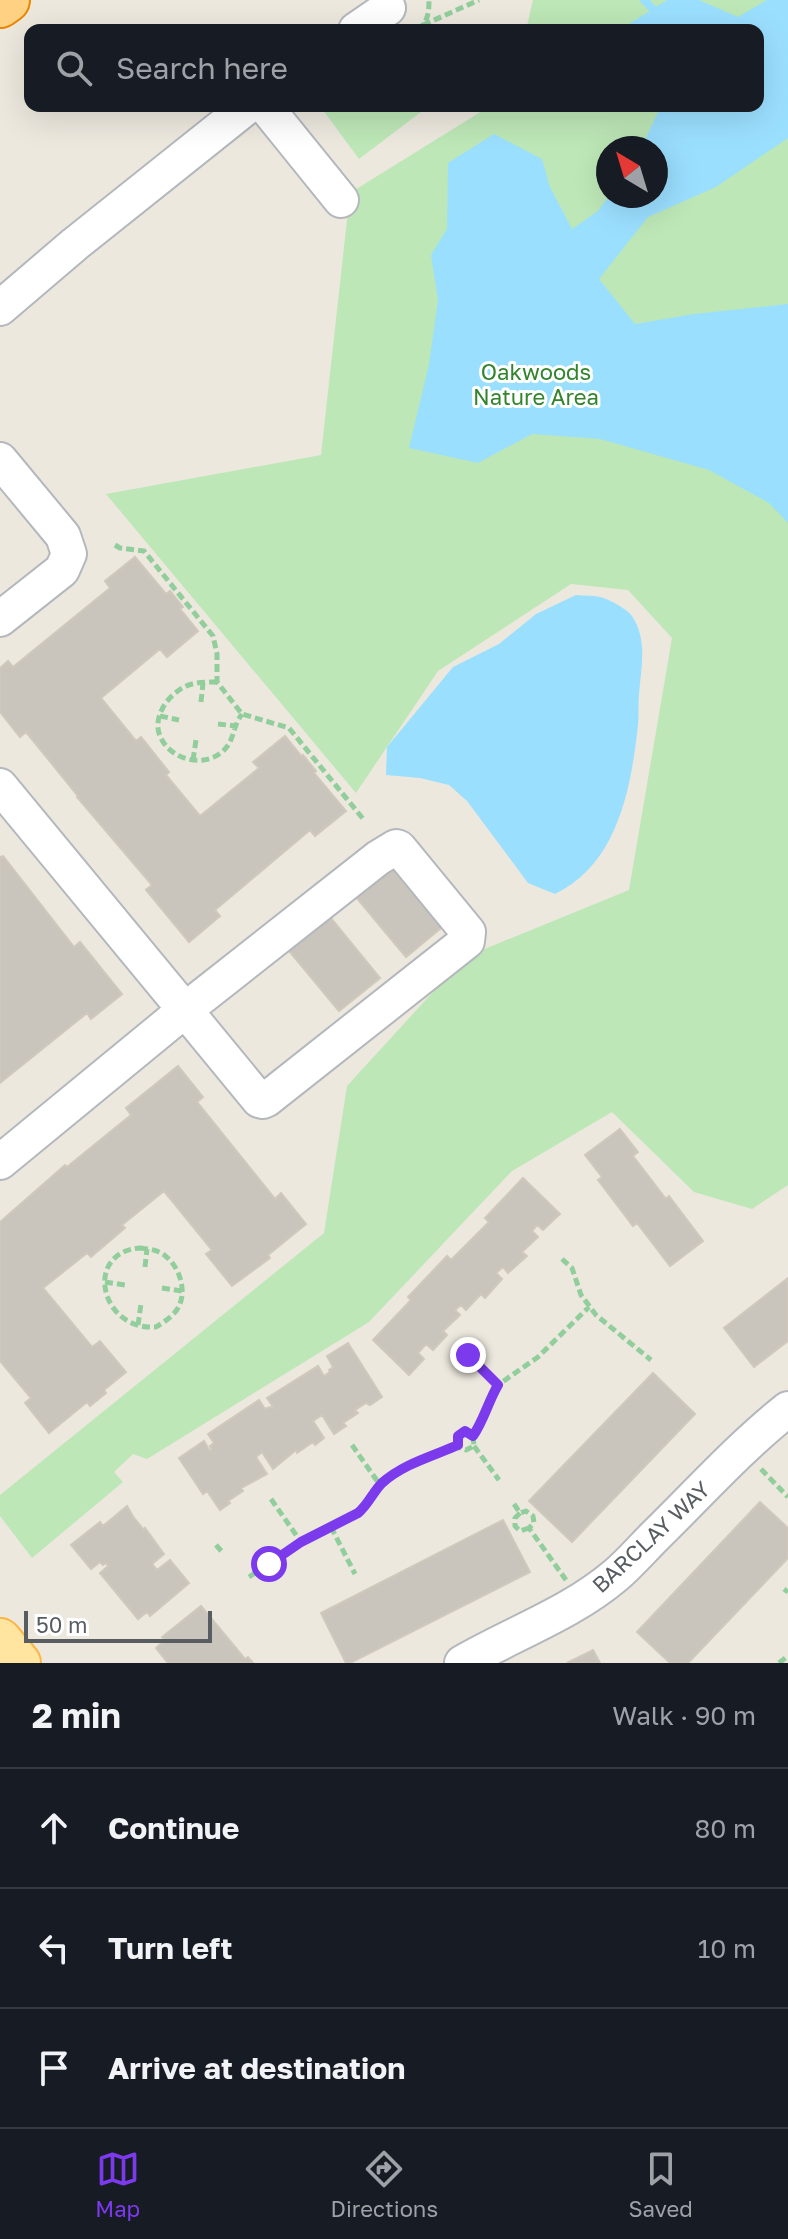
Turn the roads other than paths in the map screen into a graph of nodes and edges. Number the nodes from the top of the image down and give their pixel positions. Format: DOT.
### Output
graph roads {
  1 [pos="7,0"];
  2 [pos="0,5"];
  3 [pos="388,8"];
  4 [pos="365,24"];
  5 [pos="240,112"];
  6 [pos="270,112"];
  7 [pos="341,200"];
  8 [pos="0,308"];
  9 [pos="0,460"];
  10 [pos="0,619"];
  11 [pos="0,786"];
  12 [pos="185,1010"];
  13 [pos="0,1162"];
  14 [pos="788,1409"];
  15 [pos="0,1640"];
  16 [pos="487,1652"];
  17 [pos="19,1663"];
  18 [pos="462,1663"];
  1 -- 2 [label="highway"];
  3 -- 4 [label="street"];
  5 -- 8 [label="street"];
  6 -- 7 [label="street"];
  9 -- 10 [label="street"];
  11 -- 12 [label="street"];
  12 -- 12 [label="street"];
  12 -- 13 [label="street"];
  14 -- 16 [label="street, BARCLAY WAY"];
  15 -- 17 [label="main road"];
  16 -- 18 [label="street, BARCLAY WAY"];
}
